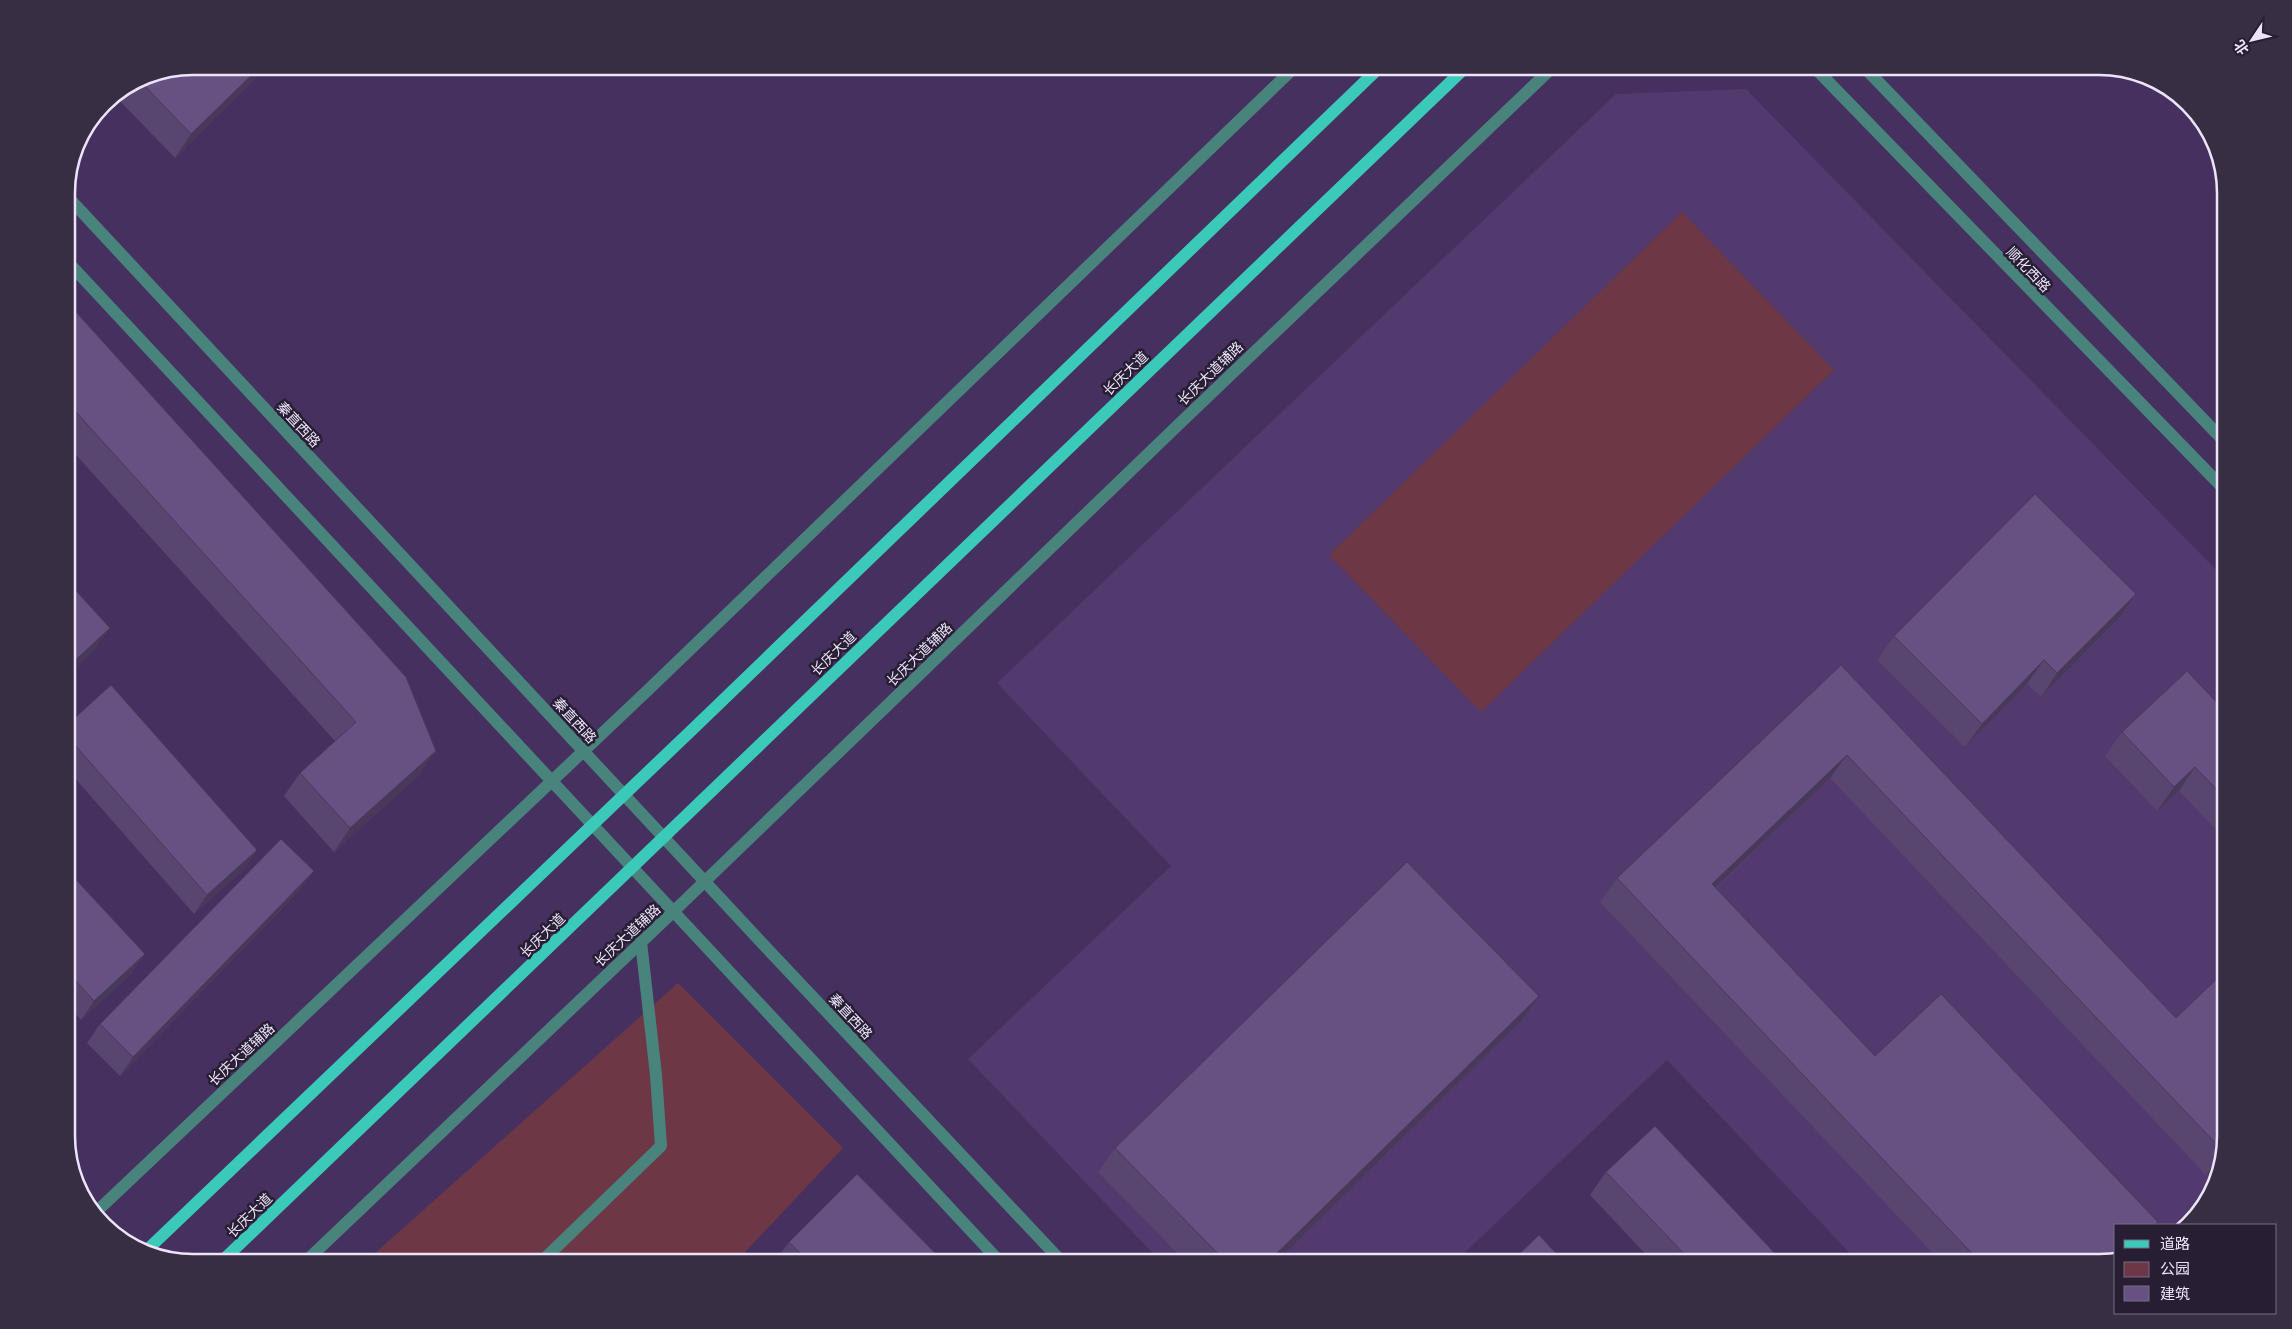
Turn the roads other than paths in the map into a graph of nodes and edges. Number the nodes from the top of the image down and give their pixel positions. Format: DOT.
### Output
graph roads {
  1 [pos="1287,75"];
  2 [pos="1372,75"];
  3 [pos="1458,75"];
  4 [pos="1545,75"];
  5 [pos="1821,75"];
  6 [pos="1872,75"];
  7 [pos="75,206"];
  8 [pos="75,271"];
  9 [pos="2217,434"];
  10 [pos="2217,482"];
  11 [pos="583,752"];
  12 [pos="551,782"];
  13 [pos="624,795"];
  14 [pos="591,826"];
  15 [pos="663,838"];
  16 [pos="632,868"];
  17 [pos="704,882"];
  18 [pos="672,912"];
  19 [pos="641,942"];
  20 [pos="100,1208"];
  21 [pos="150,1246"];
  22 [pos="229,1254"];
  23 [pos="313,1254"];
  24 [pos="549,1254"];
  25 [pos="993,1254"];
  26 [pos="1055,1254"];
  1 -- 11 [label="street, 长庆大道辅路"];
  2 -- 13 [label="main road"];
  3 -- 15 [label="main road, 长庆大道"];
  4 -- 17 [label="street, 长庆大道辅路"];
  5 -- 10 [label="street, 顺化西路"];
  6 -- 9 [label="street, 顺化西路"];
  7 -- 11 [label="street, 秦直西路"];
  8 -- 12 [label="street"];
  11 -- 12 [label="street, 长庆大道辅路"];
  11 -- 13 [label="street, 秦直西路"];
  12 -- 14 [label="street"];
  12 -- 20 [label="street, 长庆大道辅路"];
  13 -- 14 [label="main road"];
  13 -- 15 [label="street, 秦直西路"];
  14 -- 16 [label="street"];
  14 -- 21 [label="main road"];
  15 -- 16 [label="main road, 长庆大道"];
  15 -- 17 [label="street, 秦直西路"];
  16 -- 18 [label="street"];
  16 -- 22 [label="main road, 长庆大道"];
  17 -- 18 [label="street, 长庆大道辅路"];
  17 -- 26 [label="street, 秦直西路"];
  18 -- 19 [label="street, 长庆大道辅路"];
  18 -- 25 [label="street"];
  19 -- 23 [label="street, 长庆大道辅路"];
  19 -- 24 [label="street"];
}
